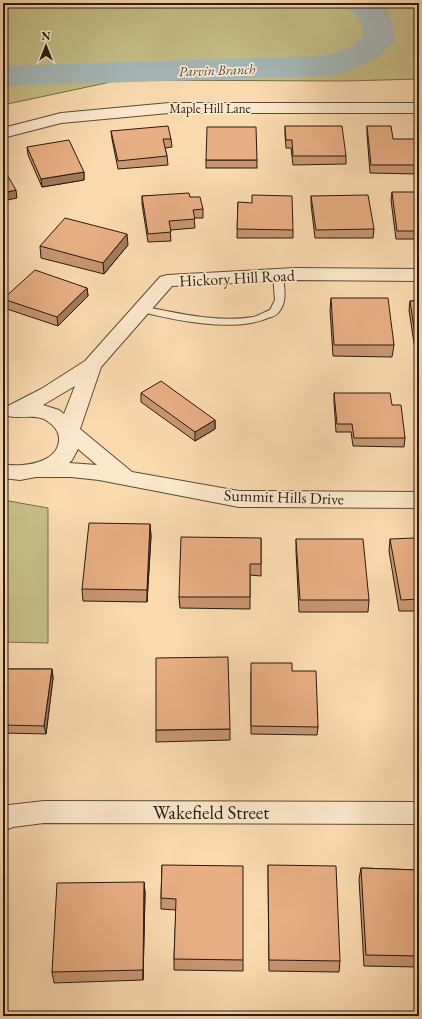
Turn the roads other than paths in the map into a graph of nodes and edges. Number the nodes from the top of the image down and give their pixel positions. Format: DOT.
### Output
graph roads {
  1 [pos="419,108"];
  2 [pos="3,133"];
  3 [pos="278,275"];
  4 [pos="419,275"];
  5 [pos="142,309"];
  6 [pos="92,365"];
  7 [pos="7,412"];
  8 [pos="69,431"];
  9 [pos="36,470"];
  10 [pos="3,471"];
  11 [pos="126,478"];
  12 [pos="419,500"];
  13 [pos="419,813"];
  14 [pos="3,819"];
  1 -- 2 [label="street, Maple Hill Lane"];
  3 -- 4 [label="street, Hickory Hill Road"];
  3 -- 5 [label="street, Hickory Hill Road"];
  3 -- 5 [label="lane"];
  5 -- 6 [label="street, Hickory Hill Road"];
  6 -- 7 [label="street, Hickory Hill Road"];
  6 -- 8 [label="street, Hickory Hill Road"];
  7 -- 8 [label="street, Summit Hills Drive"];
  8 -- 9 [label="street, Hickory Hill Road"];
  8 -- 11 [label="street, Summit Hills Drive"];
  9 -- 10 [label="street"];
  9 -- 11 [label="street, Summit Hills Drive"];
  11 -- 12 [label="street, Summit Hills Drive"];
  13 -- 14 [label="street, Wakefield Street"];
}
